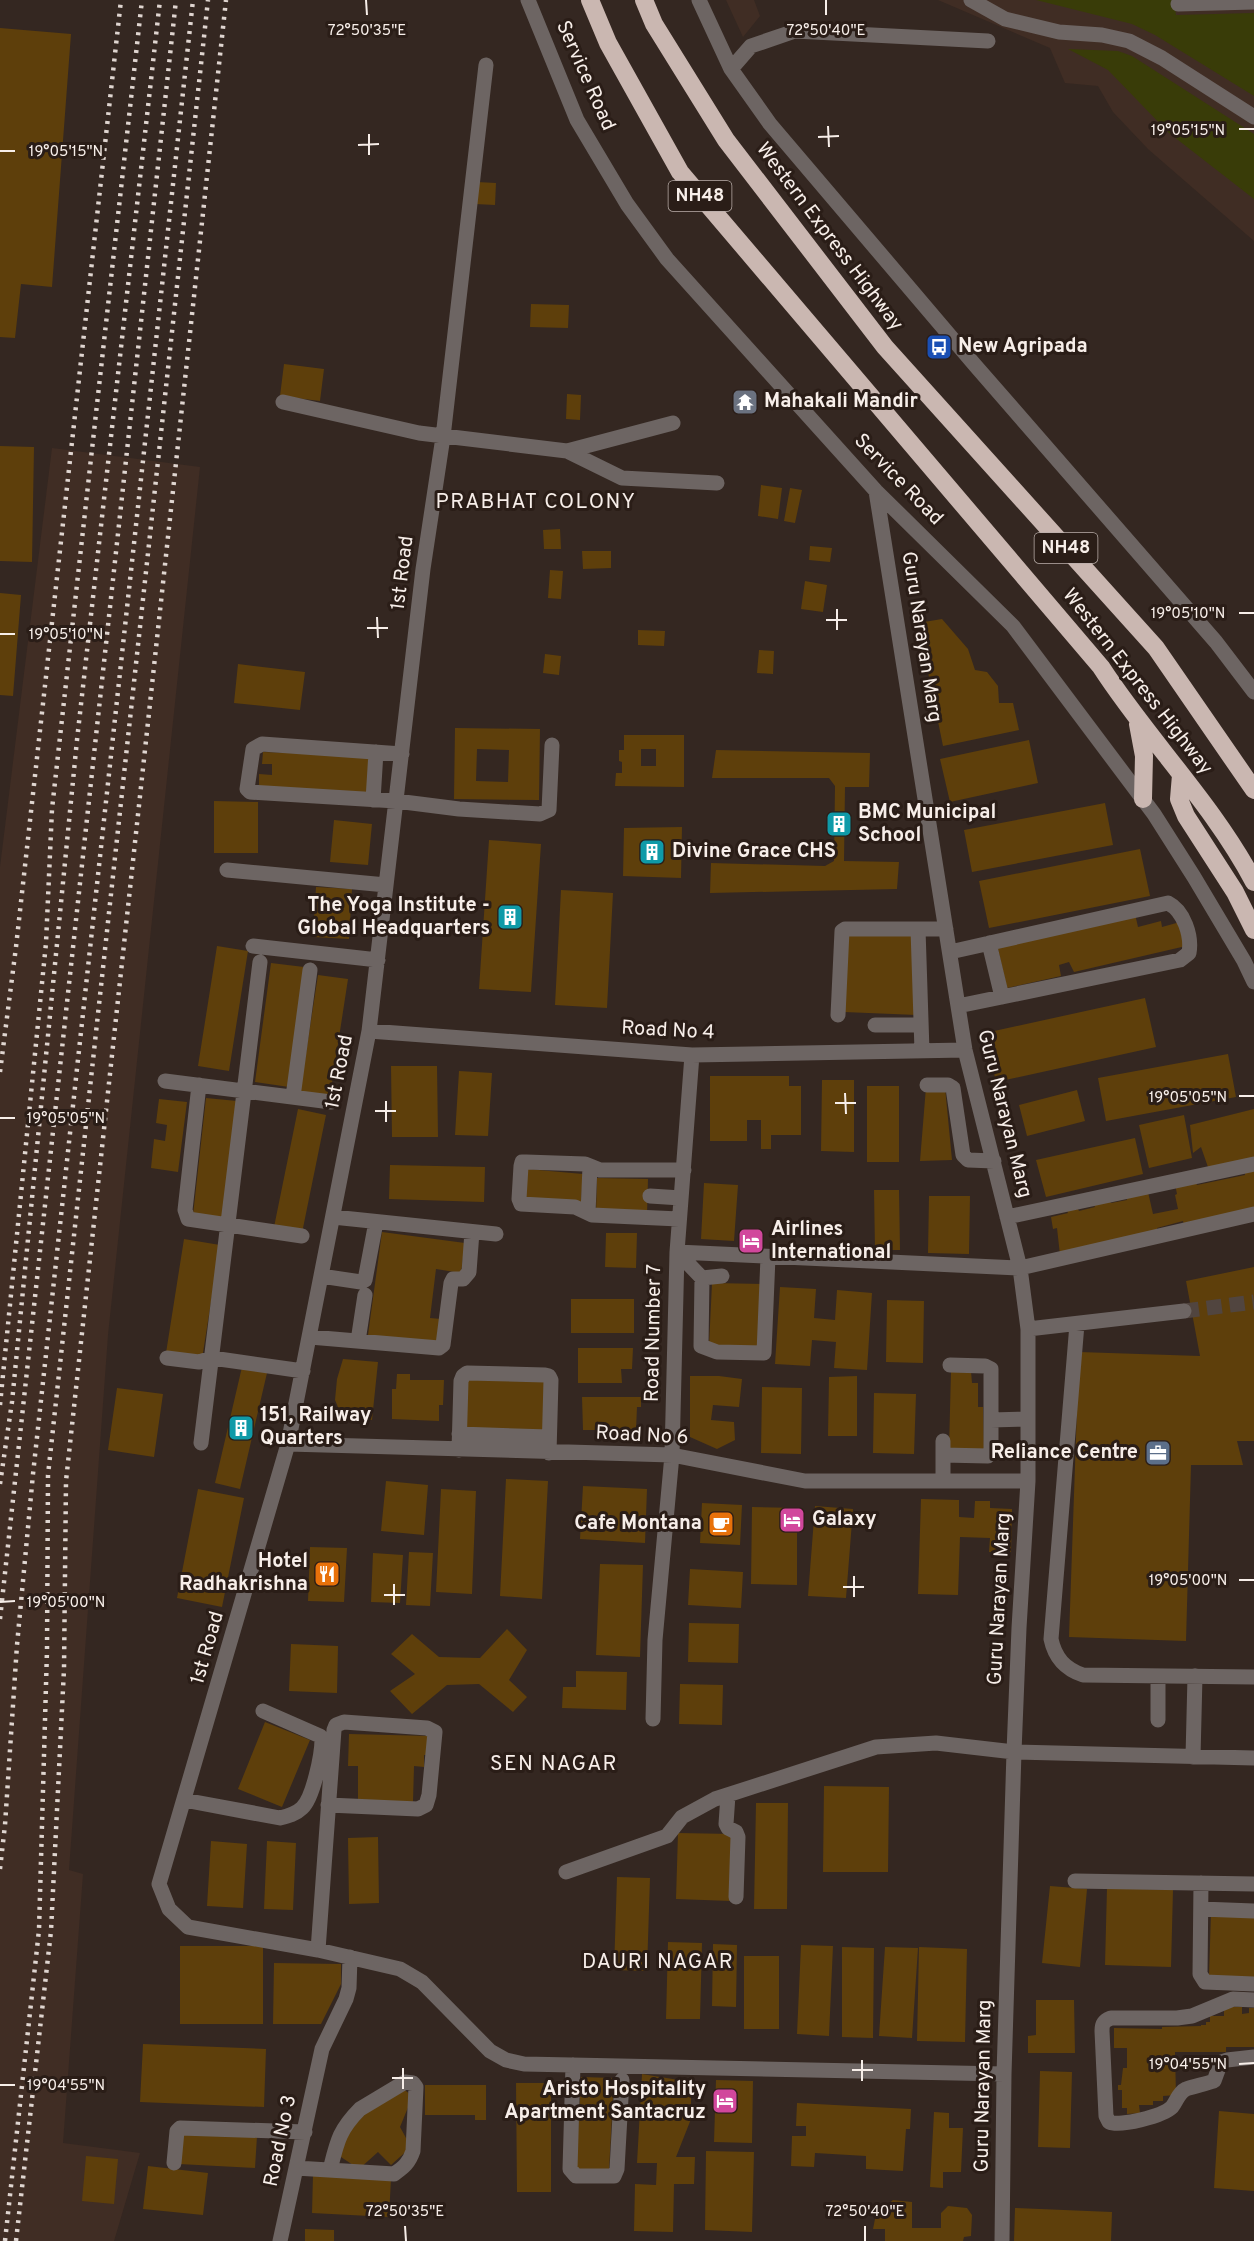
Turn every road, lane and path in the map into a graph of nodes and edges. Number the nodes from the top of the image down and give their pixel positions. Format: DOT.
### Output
graph roads {
  1 [pos="528,0"];
  2 [pos="590,0"];
  3 [pos="644,0"];
  4 [pos="699,0"];
  5 [pos="971,0"];
  6 [pos="1254,2"];
  7 [pos="1178,4"];
  8 [pos="988,41"];
  9 [pos="486,65"];
  10 [pos="731,69"];
  11 [pos="1254,117"];
  12 [pos="283,402"];
  13 [pos="673,423"];
  14 [pos="443,437"];
  15 [pos="567,451"];
  16 [pos="717,483"];
  17 [pos="876,491"];
  18 [pos="1249,679"];
  19 [pos="1254,692"];
  20 [pos="1137,719"];
  21 [pos="552,745"];
  22 [pos="376,752"];
  23 [pos="402,754"];
  24 [pos="1181,775"];
  25 [pos="1254,790"];
  26 [pos="373,800"];
  27 [pos="1143,800"];
  28 [pos="396,801"];
  29 [pos="227,870"];
  30 [pos="1254,882"];
  31 [pos="386,885"];
  32 [pos="946,928"];
  33 [pos="918,929"];
  34 [pos="1254,930"];
  35 [pos="989,943"];
  36 [pos="253,946"];
  37 [pos="950,952"];
  38 [pos="378,960"];
  39 [pos="260,963"];
  40 [pos="310,970"];
  41 [pos="1254,982"];
  42 [pos="1002,997"];
  43 [pos="958,1006"];
  44 [pos="838,1015"];
  45 [pos="875,1024"];
  46 [pos="921,1025"];
  47 [pos="369,1030"];
  48 [pos="965,1050"];
  49 [pos="922,1051"];
  50 [pos="693,1055"];
  51 [pos="165,1081"];
  52 [pos="927,1084"];
  53 [pos="199,1085"];
  54 [pos="244,1091"];
  55 [pos="293,1097"];
  56 [pos="331,1102"];
  57 [pos="958,1126"];
  58 [pos="985,1126"];
  59 [pos="994,1161"];
  60 [pos="1254,1164"];
  61 [pos="590,1166"];
  62 [pos="684,1170"];
  63 [pos="650,1196"];
  64 [pos="681,1198"];
  65 [pos="588,1213"];
  66 [pos="1254,1214"];
  67 [pos="333,1217"];
  68 [pos="1007,1217"];
  69 [pos="680,1219"];
  70 [pos="376,1222"];
  71 [pos="228,1226"];
  72 [pos="472,1232"];
  73 [pos="496,1234"];
  74 [pos="302,1236"];
  75 [pos="677,1252"];
  76 [pos="768,1257"];
  77 [pos="1020,1268"];
  78 [pos="321,1276"];
  79 [pos="722,1276"];
  80 [pos="702,1278"];
  81 [pos="365,1295"];
  82 [pos="1184,1311"];
  83 [pos="1077,1324"];
  84 [pos="1028,1329"];
  85 [pos="310,1337"];
  86 [pos="358,1341"];
  87 [pos="675,1343"];
  88 [pos="700,1343"];
  89 [pos="167,1358"];
  90 [pos="212,1358"];
  91 [pos="950,1365"];
  92 [pos="303,1371"];
  93 [pos="1028,1419"];
  94 [pos="991,1420"];
  95 [pos="459,1434"];
  96 [pos="549,1437"];
  97 [pos="201,1443"];
  98 [pos="288,1444"];
  99 [pos="459,1450"];
  100 [pos="549,1453"];
  101 [pos="672,1455"];
  102 [pos="943,1481"];
  103 [pos="1028,1481"];
  104 [pos="1158,1676"];
  105 [pos="1195,1676"];
  106 [pos="1254,1677"];
  107 [pos="263,1711"];
  108 [pos="653,1719"];
  109 [pos="1158,1720"];
  110 [pos="1014,1752"];
  111 [pos="1193,1757"];
  112 [pos="1254,1758"];
  113 [pos="728,1795"];
  114 [pos="184,1800"];
  115 [pos="328,1805"];
  116 [pos="566,1872"];
  117 [pos="1075,1881"];
  118 [pos="1201,1883"];
  119 [pos="1254,1884"];
  120 [pos="736,1897"];
  121 [pos="1201,1910"];
  122 [pos="1254,1911"];
  123 [pos="318,1950"];
  124 [pos="350,1957"];
  125 [pos="1254,1984"];
  126 [pos="1254,2000"];
  127 [pos="1254,2057"];
  128 [pos="573,2065"];
  129 [pos="1004,2074"];
  130 [pos="622,2080"];
  131 [pos="305,2132"];
  132 [pos="174,2163"];
  133 [pos="297,2168"];
  134 [pos="330,2170"];
  135 [pos="280,2241"];
  136 [pos="1002,2241"];
  1 -- 17 [label="street, Service Road"];
  2 -- 20 [label="highway, Western Express Highway / NH48"];
  3 -- 25 [label="highway, Western Express Highway / NH48"];
  4 -- 10 [label="street"];
  5 -- 11 [label="street"];
  6 -- 7 [label="street"];
  8 -- 10 [label="street"];
  9 -- 14 [label="street, 1st Road"];
  10 -- 18 [label="street"];
  12 -- 14 [label="street"];
  13 -- 15 [label="street"];
  14 -- 15 [label="street"];
  14 -- 23 [label="street, 1st Road"];
  15 -- 16 [label="street"];
  17 -- 27 [label="street, Service Road"];
  17 -- 32 [label="street, Guru Narayan Marg"];
  18 -- 19 [label="street"];
  20 -- 24 [label="highway, Western Express Highway / NH48"];
  20 -- 27 [label="highway"];
  21 -- 28 [label="street"];
  22 -- 23 [label="street"];
  22 -- 26 [label="street"];
  22 -- 26 [label="street"];
  23 -- 28 [label="street, 1st Road"];
  24 -- 30 [label="highway, Western Express Highway / NH48"];
  24 -- 34 [label="highway"];
  26 -- 28 [label="street"];
  27 -- 41 [label="street, Service Road"];
  28 -- 31 [label="street, 1st Road"];
  29 -- 31 [label="street"];
  31 -- 38 [label="street, 1st Road"];
  32 -- 33 [label="street"];
  32 -- 37 [label="street, Guru Narayan Marg"];
  33 -- 44 [label="street"];
  33 -- 46 [label="street"];
  35 -- 37 [label="street"];
  35 -- 42 [label="street"];
  35 -- 42 [label="street"];
  36 -- 38 [label="street"];
  37 -- 43 [label="street, Guru Narayan Marg"];
  38 -- 47 [label="street, 1st Road"];
  39 -- 54 [label="street"];
  40 -- 55 [label="street"];
  42 -- 43 [label="street"];
  43 -- 48 [label="street, Guru Narayan Marg"];
  45 -- 46 [label="street"];
  46 -- 49 [label="street"];
  47 -- 50 [label="street, Road No 4"];
  47 -- 67 [label="street, 1st Road"];
  48 -- 49 [label="street, Road No 4"];
  48 -- 58 [label="street, Guru Narayan Marg"];
  49 -- 50 [label="street, Road No 4"];
  50 -- 62 [label="street, Road Number 7"];
  51 -- 53 [label="street"];
  52 -- 57 [label="street"];
  53 -- 54 [label="street"];
  53 -- 71 [label="street"];
  54 -- 55 [label="street"];
  54 -- 71 [label="street"];
  55 -- 56 [label="street"];
  57 -- 58 [label="street"];
  57 -- 59 [label="street"];
  58 -- 59 [label="street, Guru Narayan Marg"];
  59 -- 68 [label="street, Guru Narayan Marg"];
  60 -- 68 [label="street"];
  61 -- 62 [label="street"];
  61 -- 65 [label="street"];
  61 -- 65 [label="street"];
  62 -- 64 [label="street, Road Number 7"];
  63 -- 64 [label="street"];
  64 -- 69 [label="street, Road Number 7"];
  65 -- 69 [label="street"];
  66 -- 77 [label="street"];
  67 -- 70 [label="street"];
  67 -- 78 [label="street, 1st Road"];
  68 -- 77 [label="street, Guru Narayan Marg"];
  69 -- 75 [label="street, Road Number 7"];
  70 -- 72 [label="street"];
  70 -- 78 [label="street"];
  71 -- 74 [label="street"];
  71 -- 90 [label="street"];
  72 -- 73 [label="street"];
  72 -- 86 [label="street"];
  75 -- 76 [label="street"];
  75 -- 80 [label="street"];
  75 -- 87 [label="street, Road Number 7"];
  76 -- 77 [label="street"];
  76 -- 88 [label="street"];
  77 -- 84 [label="street, Guru Narayan Marg"];
  78 -- 85 [label="street, 1st Road"];
  79 -- 80 [label="street"];
  80 -- 88 [label="street"];
  81 -- 86 [label="street"];
  82 -- 83 [label="street"];
  83 -- 84 [label="street"];
  83 -- 104 [label="street"];
  84 -- 93 [label="street, Guru Narayan Marg"];
  85 -- 86 [label="street"];
  85 -- 92 [label="street, 1st Road"];
  87 -- 88 [label="street"];
  87 -- 101 [label="street, Road Number 7"];
  89 -- 90 [label="street"];
  90 -- 92 [label="street"];
  90 -- 97 [label="street"];
  91 -- 94 [label="street"];
  92 -- 98 [label="street, 1st Road"];
  93 -- 94 [label="street"];
  93 -- 103 [label="street, Guru Narayan Marg"];
  94 -- 102 [label="street"];
  95 -- 96 [label="street"];
  95 -- 96 [label="street"];
  95 -- 99 [label="street"];
  96 -- 100 [label="street"];
  98 -- 99 [label="street, Road No 6"];
  98 -- 114 [label="street, 1st Road"];
  99 -- 100 [label="street, Road No 6"];
  100 -- 101 [label="street, Road No 6"];
  101 -- 102 [label="street, Road No 6"];
  101 -- 108 [label="street, Road Number 7"];
  102 -- 103 [label="street, Road No 6"];
  103 -- 110 [label="street, Guru Narayan Marg"];
  104 -- 105 [label="street"];
  104 -- 109 [label="street"];
  105 -- 106 [label="street"];
  105 -- 111 [label="street"];
  107 -- 114 [label="street"];
  110 -- 111 [label="street"];
  110 -- 113 [label="street"];
  110 -- 129 [label="street, Guru Narayan Marg"];
  111 -- 112 [label="street"];
  113 -- 116 [label="street"];
  113 -- 120 [label="street"];
  114 -- 123 [label="street, 1st Road"];
  115 -- 115 [label="street"];
  115 -- 123 [label="street"];
  117 -- 118 [label="street"];
  118 -- 119 [label="street"];
  118 -- 121 [label="street"];
  121 -- 122 [label="street"];
  121 -- 125 [label="street"];
  123 -- 124 [label="street, 1st Road"];
  124 -- 128 [label="street, 1st Road"];
  124 -- 131 [label="street, Road No 3"];
  126 -- 127 [label="street"];
  128 -- 129 [label="street, 1st Road"];
  128 -- 130 [label="street"];
  129 -- 136 [label="street, Guru Narayan Marg"];
  131 -- 132 [label="street"];
  131 -- 133 [label="street, Road No 3"];
  133 -- 134 [label="street"];
  133 -- 135 [label="street, Road No 3"];
  134 -- 134 [label="street"];
}
